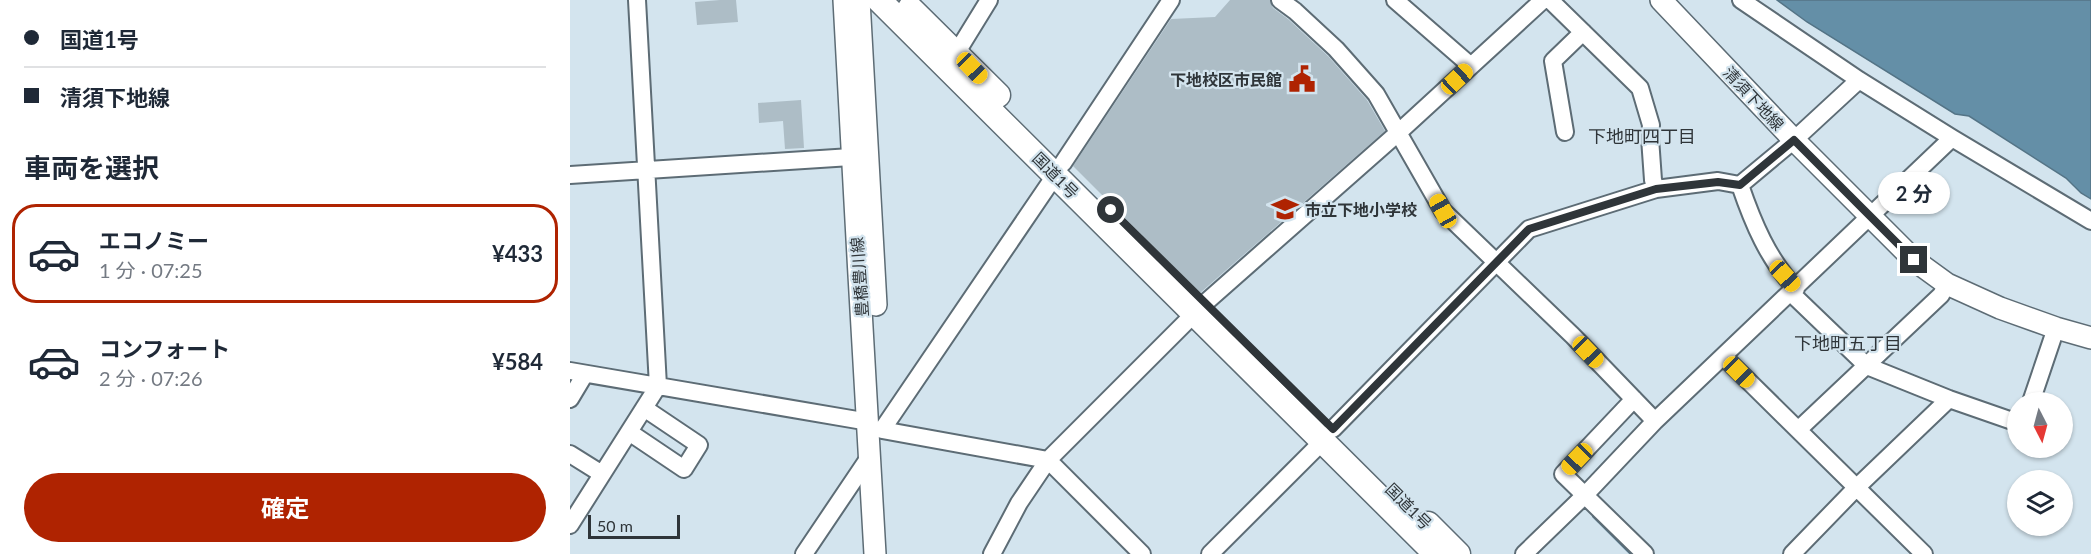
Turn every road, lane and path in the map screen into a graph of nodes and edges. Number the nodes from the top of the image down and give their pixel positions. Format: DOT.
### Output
graph roads {
  1 [pos="637,0"];
  2 [pos="844,0"];
  3 [pos="859,0"];
  4 [pos="879,0"];
  5 [pos="902,0"];
  6 [pos="989,0"];
  7 [pos="1171,0"];
  8 [pos="1280,0"];
  9 [pos="1395,0"];
  10 [pos="1543,0"];
  11 [pos="1550,0"];
  12 [pos="1661,0"];
  13 [pos="1742,0"];
  14 [pos="1300,5"];
  15 [pos="1583,32"];
  16 [pos="957,52"];
  17 [pos="1471,66"];
  18 [pos="1858,80"];
  19 [pos="1399,132"];
  20 [pos="1565,132"];
  21 [pos="1952,138"];
  22 [pos="1794,140"];
  23 [pos="851,157"];
  24 [pos="1060,168"];
  25 [pos="646,170"];
  26 [pos="570,175"];
  27 [pos="1740,185"];
  28 [pos="1656,189"];
  29 [pos="1870,216"];
  30 [pos="2091,221"];
  31 [pos="1498,263"];
  32 [pos="1947,284"];
  33 [pos="1794,291"];
  34 [pos="1200,308"];
  35 [pos="2056,328"];
  36 [pos="2091,338"];
  37 [pos="1724,357"];
  38 [pos="1867,366"];
  39 [pos="577,372"];
  40 [pos="658,386"];
  41 [pos="2034,392"];
  42 [pos="570,399"];
  43 [pos="1634,399"];
  44 [pos="1949,399"];
  45 [pos="644,408"];
  46 [pos="2007,419"];
  47 [pos="1655,421"];
  48 [pos="876,426"];
  49 [pos="1798,430"];
  50 [pos="629,432"];
  51 [pos="1328,435"];
  52 [pos="570,454"];
  53 [pos="870,456"];
  54 [pos="1048,460"];
  55 [pos="602,474"];
  56 [pos="1856,488"];
  57 [pos="1586,495"];
  58 [pos="570,525"];
  59 [pos="804,554"];
  60 [pos="875,554"];
  61 [pos="889,554"];
  62 [pos="992,554"];
  63 [pos="1142,554"];
  64 [pos="1210,554"];
  65 [pos="1436,554"];
  66 [pos="1458,554"];
  67 [pos="1524,554"];
  68 [pos="1645,554"];
  69 [pos="1792,554"];
  70 [pos="1924,554"];
  1 -- 25 [label="street"];
  2 -- 23 [label="main road, 豊橋豊川線"];
  3 -- 48 [label="main road, 豊橋豊川線"];
  4 -- 24 [label="highway, 国道1号"];
  5 -- 16 [label="highway, 国道1号"];
  6 -- 16 [label="street"];
  7 -- 24 [label="street"];
  8 -- 14 [label="street"];
  9 -- 17 [label="street"];
  10 -- 17 [label="street"];
  11 -- 15 [label="street"];
  12 -- 22 [label="main road, 清須下地線"];
  13 -- 18 [label="street"];
  14 -- 19 [label="street"];
  15 -- 20 [label="street"];
  15 -- 28 [label="street"];
  16 -- 24 [label="highway, 国道1号"];
  17 -- 19 [label="street"];
  18 -- 21 [label="street"];
  18 -- 22 [label="street"];
  19 -- 31 [label="street"];
  19 -- 34 [label="street"];
  21 -- 29 [label="street"];
  21 -- 30 [label="street"];
  22 -- 27 [label="street"];
  22 -- 29 [label="main road, 清須下地線"];
  23 -- 25 [label="street"];
  23 -- 48 [label="main road, 豊橋豊川線"];
  24 -- 34 [label="highway, 国道1号"];
  24 -- 48 [label="street"];
  25 -- 26 [label="street"];
  25 -- 40 [label="street"];
  27 -- 28 [label="street"];
  27 -- 33 [label="street"];
  28 -- 31 [label="street"];
  29 -- 32 [label="main road, 清須下地線"];
  29 -- 33 [label="street"];
  31 -- 43 [label="street"];
  31 -- 51 [label="street"];
  32 -- 35 [label="main road, 清須下地線"];
  32 -- 38 [label="street"];
  33 -- 37 [label="street"];
  33 -- 38 [label="street"];
  34 -- 51 [label="highway, 国道1号"];
  34 -- 54 [label="street"];
  35 -- 36 [label="main road, 清須下地線"];
  35 -- 41 [label="street"];
  37 -- 47 [label="street"];
  37 -- 49 [label="street"];
  38 -- 44 [label="street"];
  38 -- 49 [label="street"];
  39 -- 40 [label="street"];
  39 -- 42 [label="street"];
  40 -- 45 [label="street"];
  40 -- 48 [label="street"];
  43 -- 47 [label="street"];
  43 -- 57 [label="street"];
  44 -- 46 [label="street"];
  44 -- 56 [label="street"];
  45 -- 50 [label="street"];
  45 -- 50 [label="street"];
  47 -- 57 [label="street"];
  48 -- 53 [label="main road, 豊橋豊川線"];
  48 -- 54 [label="street"];
  48 -- 61 [label="main road, 豊橋豊川線"];
  49 -- 56 [label="street"];
  50 -- 55 [label="street"];
  51 -- 64 [label="street"];
  51 -- 65 [label="highway, 国道1号"];
  51 -- 66 [label="highway, 国道1号"];
  52 -- 55 [label="street"];
  53 -- 59 [label="street"];
  53 -- 60 [label="main road, 豊橋豊川線"];
  54 -- 62 [label="street"];
  54 -- 63 [label="street"];
  55 -- 58 [label="street"];
  56 -- 69 [label="street"];
  56 -- 70 [label="street"];
  57 -- 67 [label="street"];
  57 -- 68 [label="street"];
}
